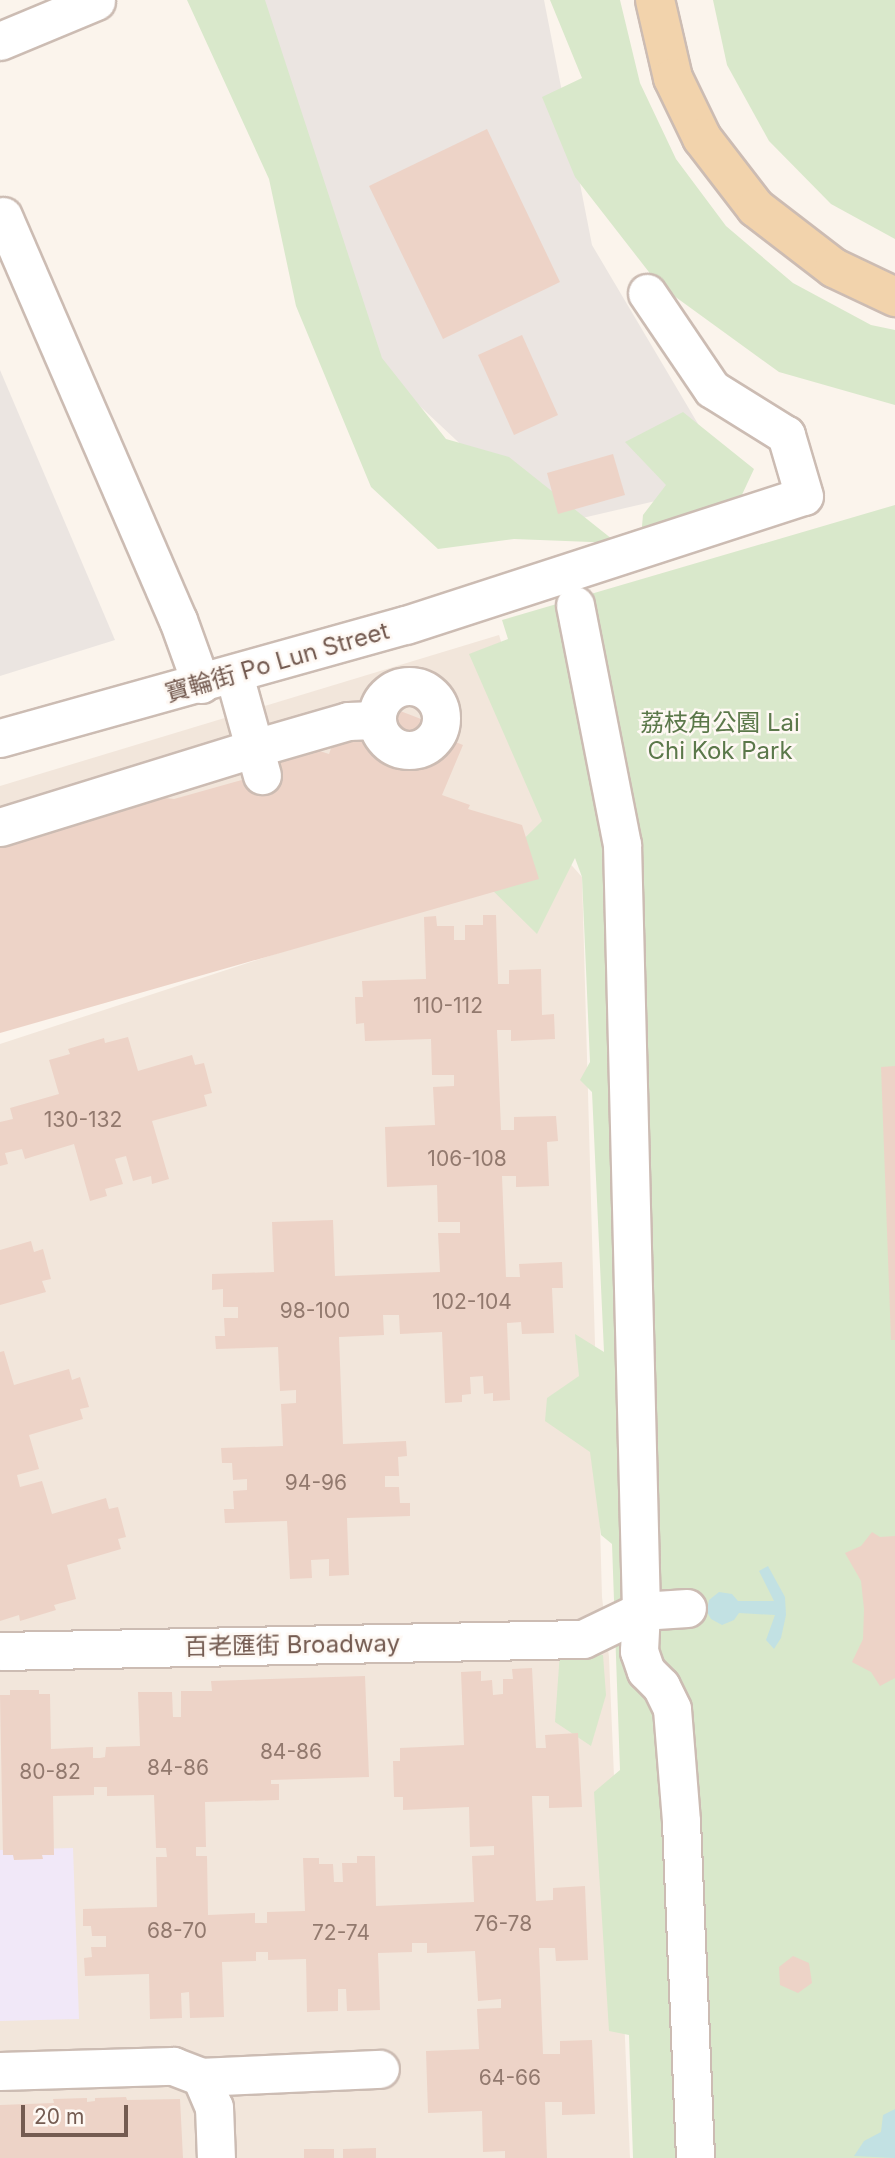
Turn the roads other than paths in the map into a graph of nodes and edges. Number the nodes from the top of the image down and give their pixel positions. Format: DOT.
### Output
graph roads {
  1 [pos="655,0"];
  2 [pos="96,1"];
  3 [pos="0,41"];
  4 [pos="2,216"];
  5 [pos="648,293"];
  6 [pos="895,297"];
  7 [pos="563,591"];
  8 [pos="406,625"];
  9 [pos="217,680"];
  10 [pos="401,685"];
  11 [pos="375,720"];
  12 [pos="0,738"];
  13 [pos="258,761"];
  14 [pos="0,827"];
  15 [pos="687,1608"];
  16 [pos="641,1611"];
  17 [pos="0,1651"];
  18 [pos="380,2069"];
  19 [pos="0,2071"];
  20 [pos="201,2077"];
  21 [pos="216,2158"];
  22 [pos="695,2158"];
  1 -- 6 [label="main road"];
  2 -- 3 [label="street"];
  4 -- 9 [label="street"];
  5 -- 7 [label="street, 寶輪街 Po Lun Street"];
  7 -- 8 [label="street, 寶輪街 Po Lun Street"];
  7 -- 16 [label="street"];
  8 -- 9 [label="street, 寶輪街 Po Lun Street"];
  8 -- 10 [label="street"];
  9 -- 12 [label="street, 寶輪街 Po Lun Street"];
  9 -- 13 [label="street"];
  10 -- 11 [label="street"];
  10 -- 11 [label="street"];
  11 -- 13 [label="street"];
  13 -- 14 [label="street"];
  15 -- 16 [label="street"];
  16 -- 17 [label="street, 百老匯街 Broadway"];
  16 -- 22 [label="street"];
  18 -- 20 [label="street"];
  19 -- 20 [label="street"];
  20 -- 21 [label="street"];
}
